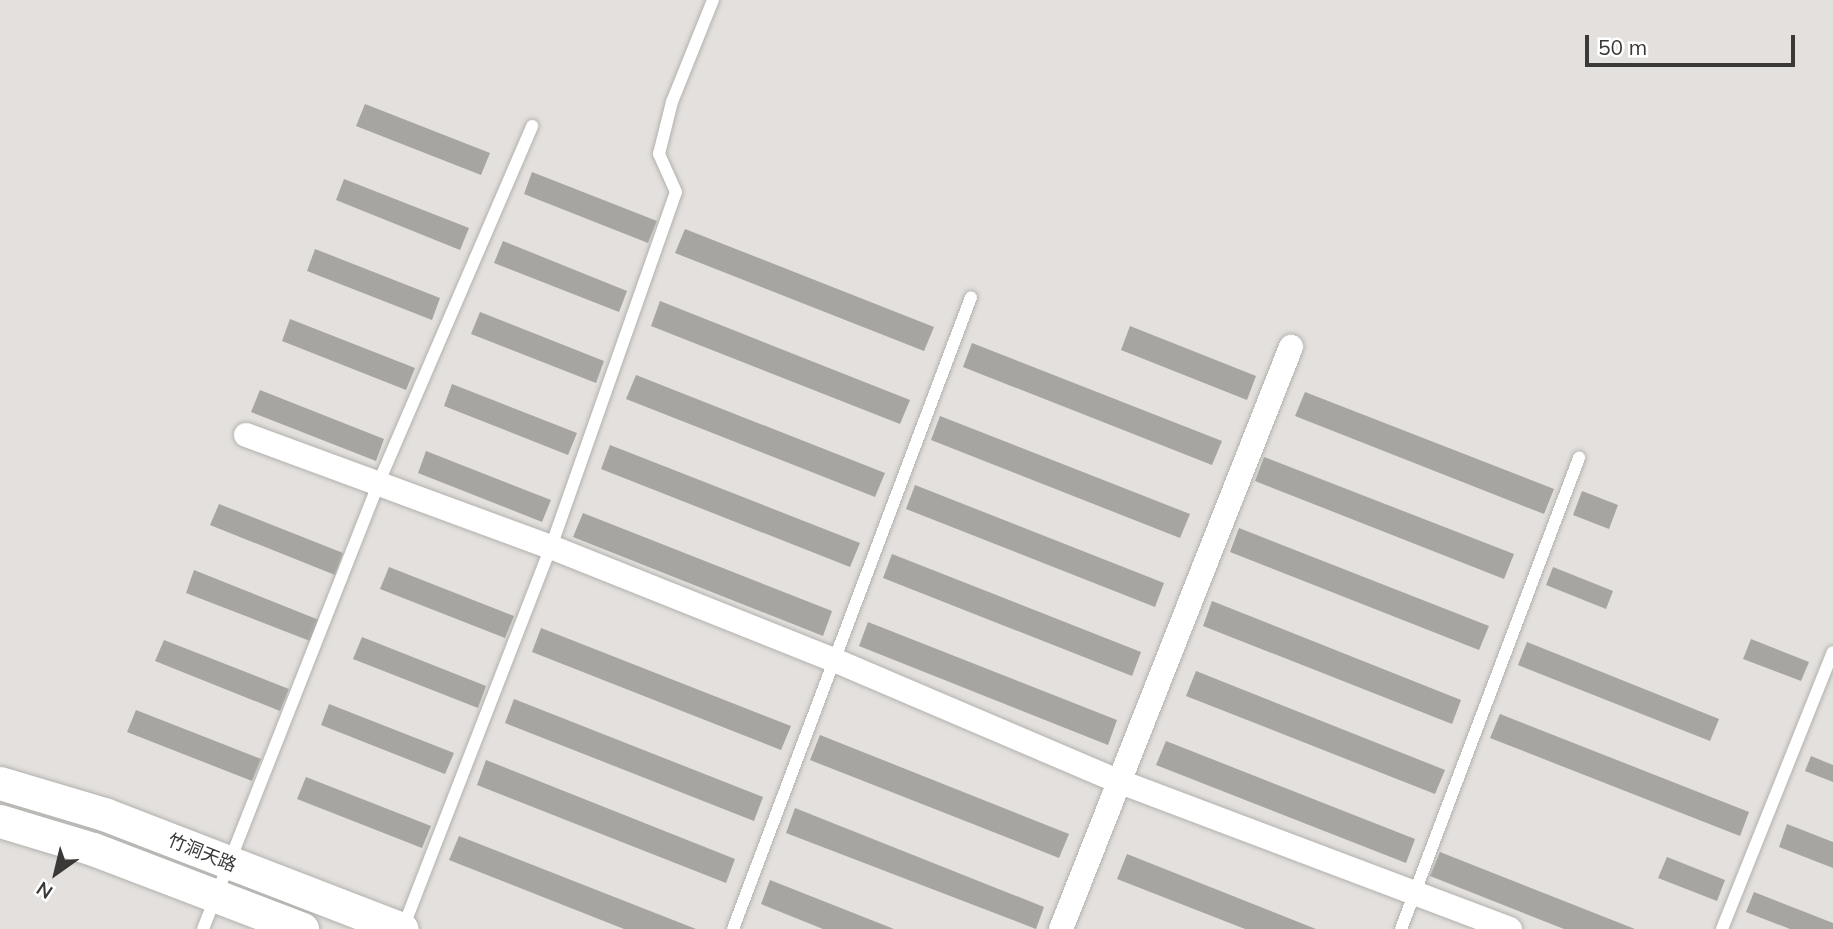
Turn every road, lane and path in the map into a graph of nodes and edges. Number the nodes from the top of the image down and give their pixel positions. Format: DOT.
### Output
graph roads {
  1 [pos="713,0"];
  2 [pos="532,126"];
  3 [pos="971,297"];
  4 [pos="1291,347"];
  5 [pos="246,435"];
  6 [pos="1579,458"];
  7 [pos="378,484"];
  8 [pos="551,547"];
  9 [pos="1833,652"];
  10 [pos="834,660"];
  11 [pos="1118,781"];
  12 [pos="0,783"];
  13 [pos="0,821"];
  14 [pos="227,863"];
  15 [pos="1415,893"];
  16 [pos="216,895"];
  17 [pos="203,929"];
  18 [pos="302,929"];
  19 [pos="402,929"];
  20 [pos="733,929"];
  21 [pos="1061,929"];
  22 [pos="1401,929"];
  23 [pos="1510,929"];
  24 [pos="1722,929"];
  1 -- 8 [label="lane"];
  2 -- 7 [label="lane"];
  3 -- 10 [label="lane"];
  4 -- 11 [label="street"];
  5 -- 7 [label="street"];
  6 -- 15 [label="lane"];
  7 -- 8 [label="street"];
  7 -- 14 [label="lane"];
  8 -- 10 [label="street"];
  8 -- 19 [label="lane"];
  9 -- 24 [label="lane"];
  10 -- 11 [label="street"];
  10 -- 20 [label="lane"];
  11 -- 15 [label="street"];
  11 -- 21 [label="street"];
  12 -- 14 [label="main road, 竹洞天路"];
  13 -- 16 [label="main road, 竹洞天路"];
  14 -- 16 [label="lane"];
  14 -- 19 [label="main road, 竹洞天路"];
  15 -- 22 [label="lane"];
  15 -- 23 [label="street"];
  16 -- 17 [label="lane"];
  16 -- 18 [label="main road, 竹洞天路"];
}
